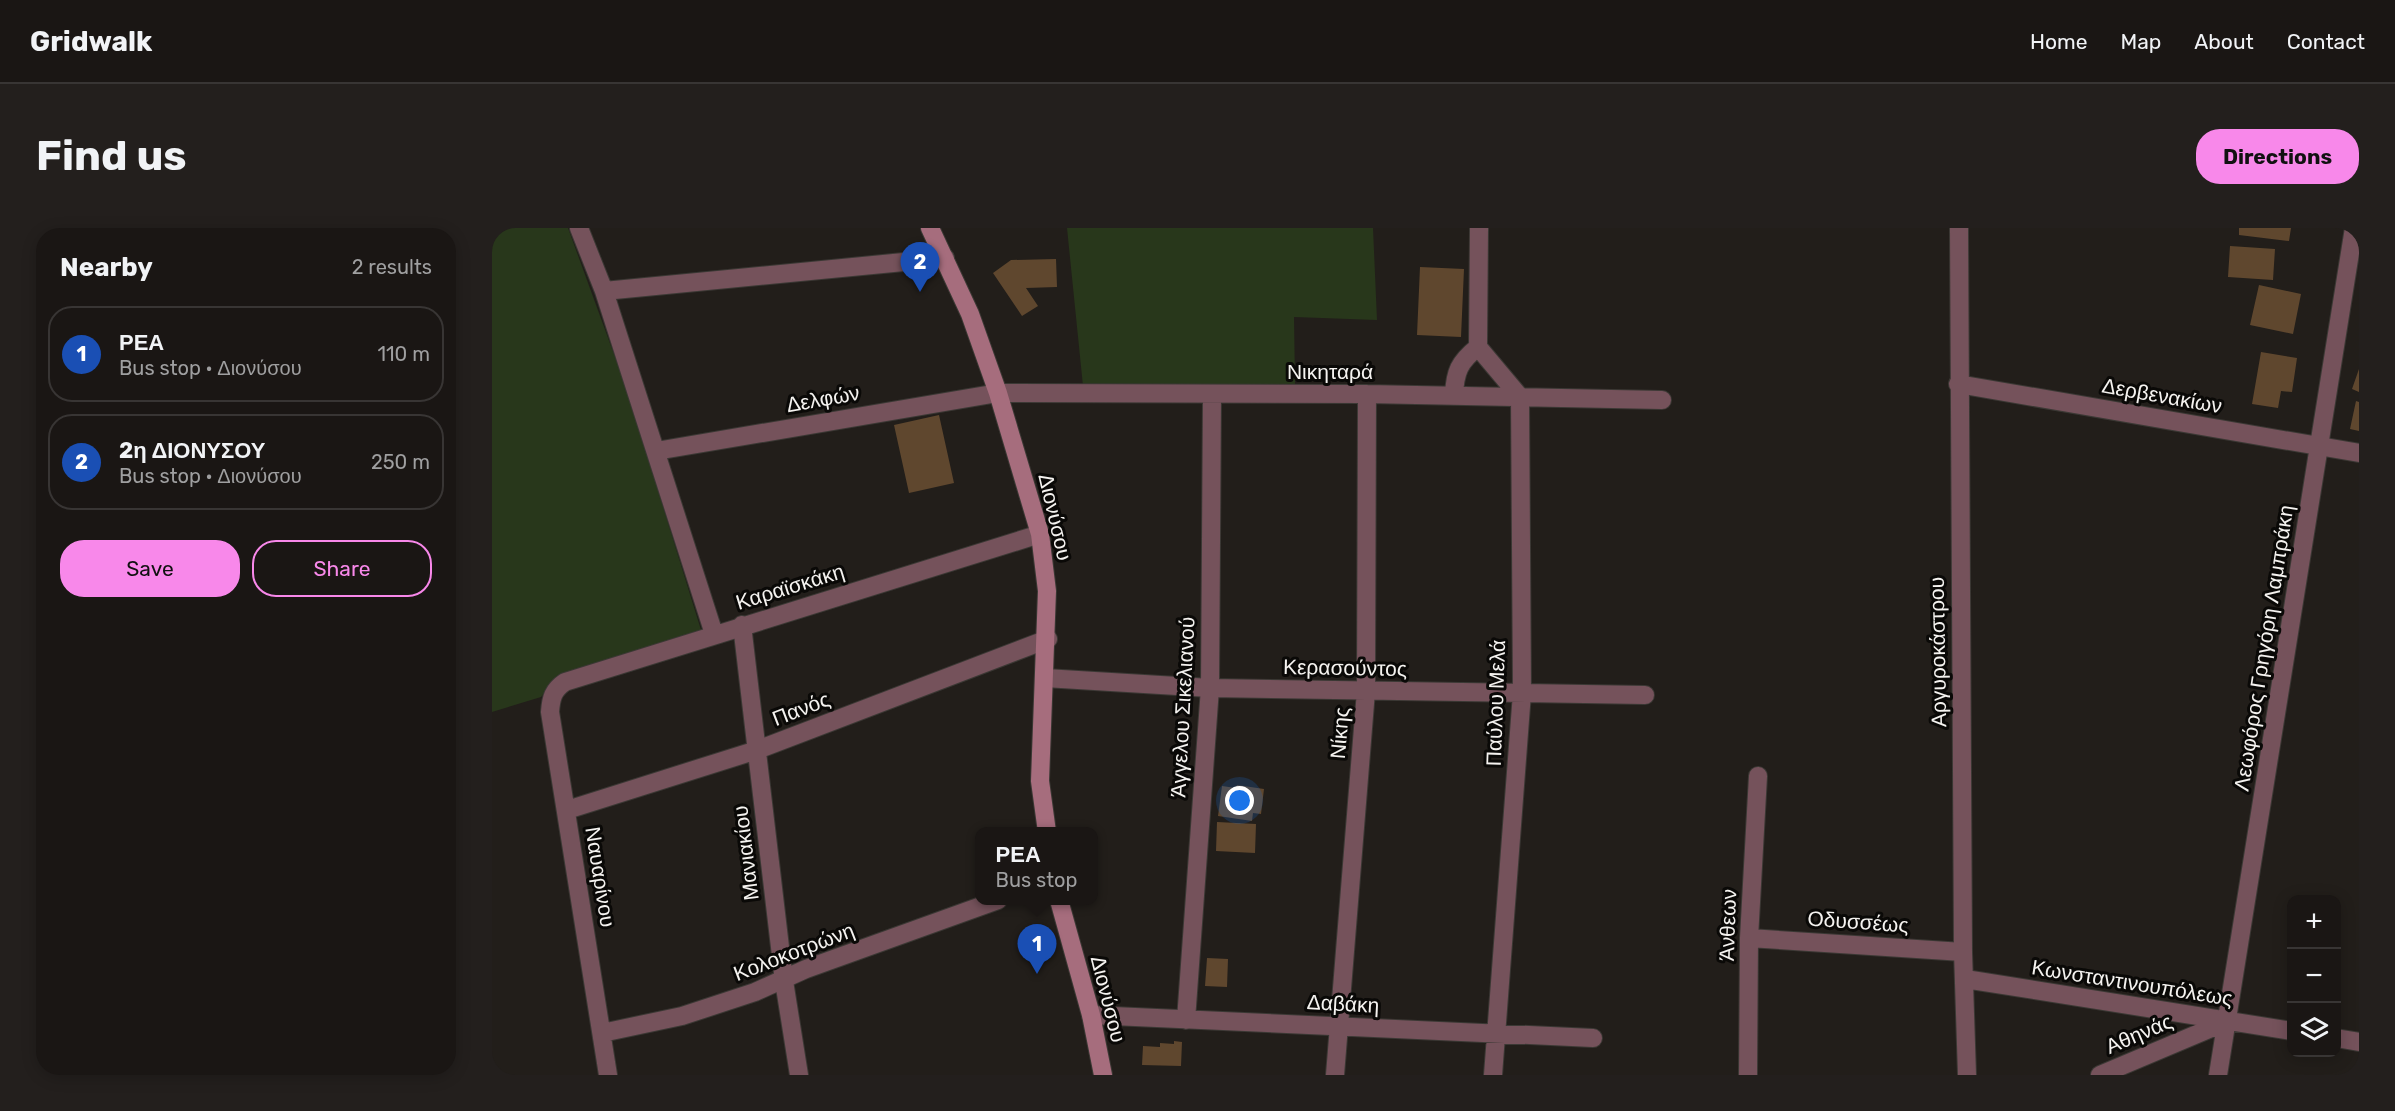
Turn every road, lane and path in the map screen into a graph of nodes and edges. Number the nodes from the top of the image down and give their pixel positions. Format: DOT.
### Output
graph roads {
  1 [pos="579,228"];
  2 [pos="930,228"];
  3 [pos="1479,228"];
  4 [pos="1959,228"];
  5 [pos="2354,228"];
  6 [pos="945,258"];
  7 [pos="604,291"];
  8 [pos="1478,347"];
  9 [pos="1958,384"];
  10 [pos="998,393"];
  11 [pos="1367,394"];
  12 [pos="1212,395"];
  13 [pos="1454,395"];
  14 [pos="1520,397"];
  15 [pos="1662,400"];
  16 [pos="2318,446"];
  17 [pos="656,451"];
  18 [pos="2359,453"];
  19 [pos="1040,534"];
  20 [pos="742,625"];
  21 [pos="714,634"];
  22 [pos="1047,639"];
  23 [pos="1045,678"];
  24 [pos="556,688"];
  25 [pos="1210,688"];
  26 [pos="1366,691"];
  27 [pos="1522,693"];
  28 [pos="1645,696"];
  29 [pos="757,750"];
  30 [pos="1758,776"];
  31 [pos="567,810"];
  32 [pos="1047,827"];
  33 [pos="984,905"];
  34 [pos="1060,905"];
  35 [pos="1749,938"];
  36 [pos="1963,952"];
  37 [pos="1965,979"];
  38 [pos="784,981"];
  39 [pos="1091,1015"];
  40 [pos="1186,1020"];
  41 [pos="2228,1021"];
  42 [pos="1339,1026"];
  43 [pos="2287,1030"];
  44 [pos="1497,1033"];
  45 [pos="602,1034"];
  46 [pos="1593,1038"];
  47 [pos="2341,1039"];
  48 [pos="2359,1042"];
  49 [pos="608,1075"];
  50 [pos="798,1075"];
  51 [pos="1103,1075"];
  52 [pos="1335,1075"];
  53 [pos="1493,1075"];
  54 [pos="1748,1075"];
  55 [pos="1967,1075"];
  56 [pos="2100,1075"];
  57 [pos="2218,1075"];
  1 -- 7 [label="street"];
  2 -- 6 [label="main road, Διονύσου"];
  3 -- 8 [label="street"];
  4 -- 9 [label="street, Αργυροκάστρου"];
  5 -- 16 [label="street, Λεωφόρος Γρηγόρη Λαμπράκη"];
  6 -- 7 [label="street"];
  6 -- 10 [label="main road, Διονύσου"];
  7 -- 17 [label="street"];
  8 -- 13 [label="street"];
  8 -- 14 [label="street"];
  9 -- 16 [label="street, Δερβενακίων"];
  9 -- 36 [label="street, Αργυροκάστρου"];
  10 -- 12 [label="street, Νικηταρά"];
  10 -- 17 [label="street, Δελφών"];
  10 -- 19 [label="main road, Διονύσου"];
  11 -- 12 [label="street, Νικηταρά"];
  11 -- 13 [label="street, Νικηταρά"];
  11 -- 26 [label="street, Νίκης"];
  12 -- 25 [label="street, Άγγελου Σικελιανού"];
  13 -- 14 [label="street, Νικηταρά"];
  14 -- 15 [label="street, Νικηταρά"];
  14 -- 27 [label="street, Παύλου Μελά"];
  16 -- 18 [label="street, Δερβενακίων"];
  16 -- 41 [label="street, Λεωφόρος Γρηγόρη Λαμπράκη"];
  17 -- 21 [label="street"];
  19 -- 20 [label="street, Καραϊσκάκη"];
  19 -- 22 [label="main road, Διονύσου"];
  20 -- 21 [label="street, Καραϊσκάκη"];
  20 -- 29 [label="street, Μανιακίου"];
  21 -- 24 [label="street, Καραϊσκάκη"];
  22 -- 23 [label="main road, Διονύσου"];
  22 -- 29 [label="street, Πανός"];
  23 -- 25 [label="street, Κερασούντος"];
  23 -- 32 [label="main road, Διονύσου"];
  24 -- 31 [label="street, Ναυαρίνου"];
  25 -- 26 [label="street, Κερασούντος"];
  25 -- 40 [label="street, Άγγελου Σικελιανού"];
  26 -- 27 [label="street, Κερασούντος"];
  26 -- 42 [label="street, Νίκης"];
  27 -- 28 [label="street, Κερασούντος"];
  27 -- 44 [label="street, Παύλου Μελά"];
  29 -- 31 [label="street, Πανός"];
  29 -- 38 [label="street, Μανιακίου"];
  30 -- 35 [label="street, Άνθεων"];
  31 -- 45 [label="street, Ναυαρίνου"];
  33 -- 38 [label="street, Κολοκοτρώνη"];
  34 -- 39 [label="main road, Διονύσου"];
  35 -- 36 [label="street, Οδυσσέως"];
  35 -- 54 [label="street, Άνθεων"];
  36 -- 37 [label="street, Αργυροκάστρου"];
  37 -- 41 [label="street, Κωνσταντινουπόλεως"];
  37 -- 55 [label="street, Αργυροκάστρου"];
  38 -- 45 [label="street, Κολοκοτρώνη"];
  38 -- 50 [label="street, Μανιακίου"];
  39 -- 40 [label="street, Δαβάκη"];
  39 -- 51 [label="main road, Διονύσου"];
  40 -- 42 [label="street, Δαβάκη"];
  41 -- 43 [label="street, Κωνσταντινουπόλεως"];
  41 -- 56 [label="street, Αθηνάς"];
  41 -- 57 [label="street, Λεωφόρος Γρηγόρη Λαμπράκη"];
  42 -- 44 [label="street, Δαβάκη"];
  42 -- 52 [label="street, Νίκης"];
  44 -- 46 [label="street, Δαβάκη"];
  44 -- 53 [label="street, Παύλου Μελά"];
  45 -- 49 [label="street, Ναυαρίνου"];
  47 -- 48 [label="street"];
}
